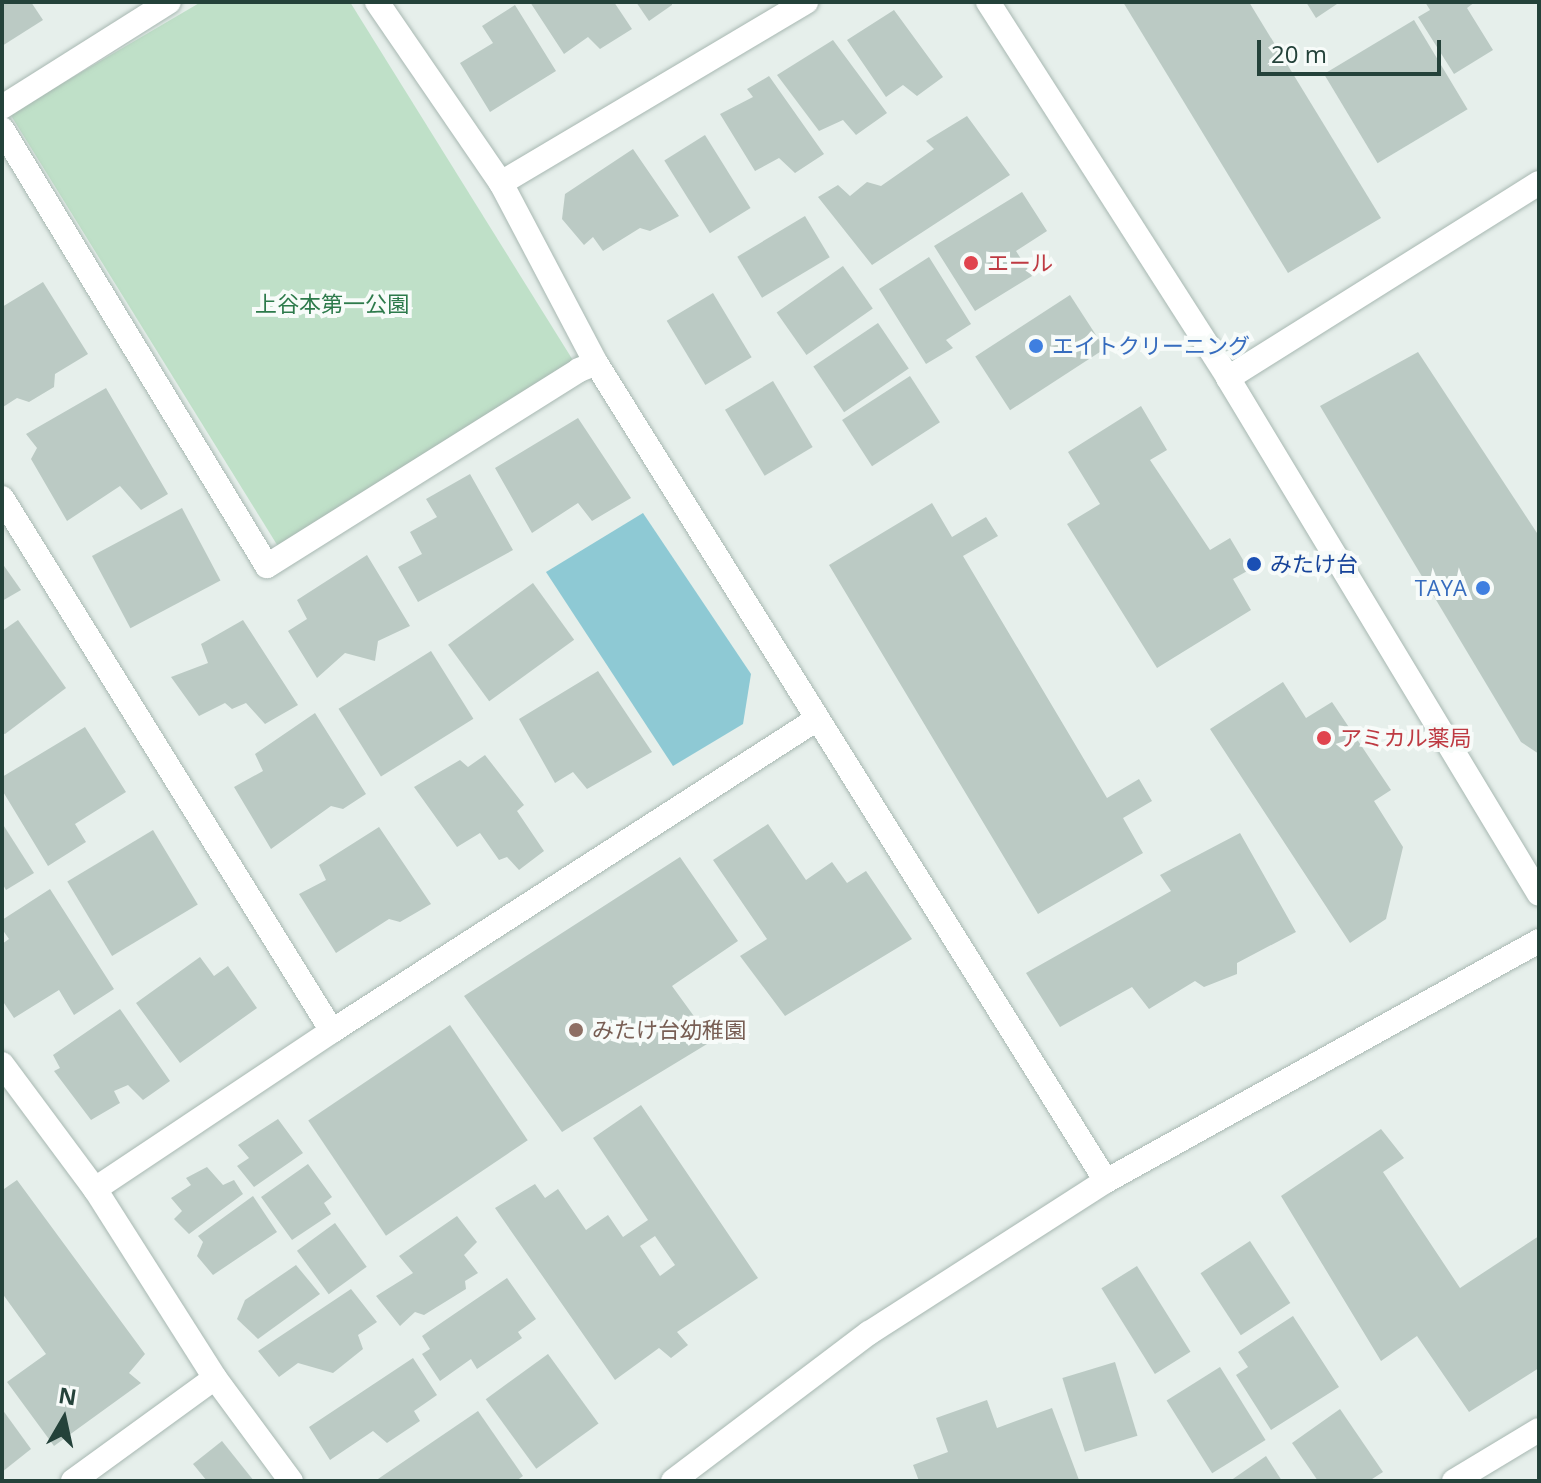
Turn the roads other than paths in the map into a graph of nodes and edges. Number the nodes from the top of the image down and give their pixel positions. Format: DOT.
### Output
graph roads {
  1 [pos="169,2"];
  2 [pos="377,2"];
  3 [pos="806,2"];
  4 [pos="988,2"];
  5 [pos="2,107"];
  6 [pos="2,129"];
  7 [pos="501,183"];
  8 [pos="1539,183"];
  9 [pos="596,363"];
  10 [pos="1228,378"];
  11 [pos="2,498"];
  12 [pos="817,719"];
  13 [pos="1539,894"];
  14 [pos="1539,941"];
  15 [pos="332,1031"];
  16 [pos="2,1064"];
  17 [pos="1106,1181"];
  18 [pos="95,1189"];
  19 [pos="215,1378"];
  20 [pos="1539,1430"];
  21 [pos="73,1481"];
  22 [pos="291,1481"];
  23 [pos="673,1481"];
  24 [pos="1454,1481"];
  1 -- 5 [label="street"];
  2 -- 7 [label="street"];
  3 -- 7 [label="street"];
  4 -- 10 [label="street"];
  6 -- 9 [label="street"];
  7 -- 9 [label="street"];
  8 -- 10 [label="street"];
  9 -- 12 [label="street"];
  10 -- 13 [label="street"];
  11 -- 15 [label="street"];
  12 -- 15 [label="street"];
  12 -- 17 [label="street"];
  14 -- 17 [label="street"];
  15 -- 18 [label="street"];
  16 -- 18 [label="street"];
  17 -- 23 [label="street"];
  18 -- 19 [label="street"];
  19 -- 21 [label="street"];
  19 -- 22 [label="street"];
  20 -- 24 [label="street"];
}
